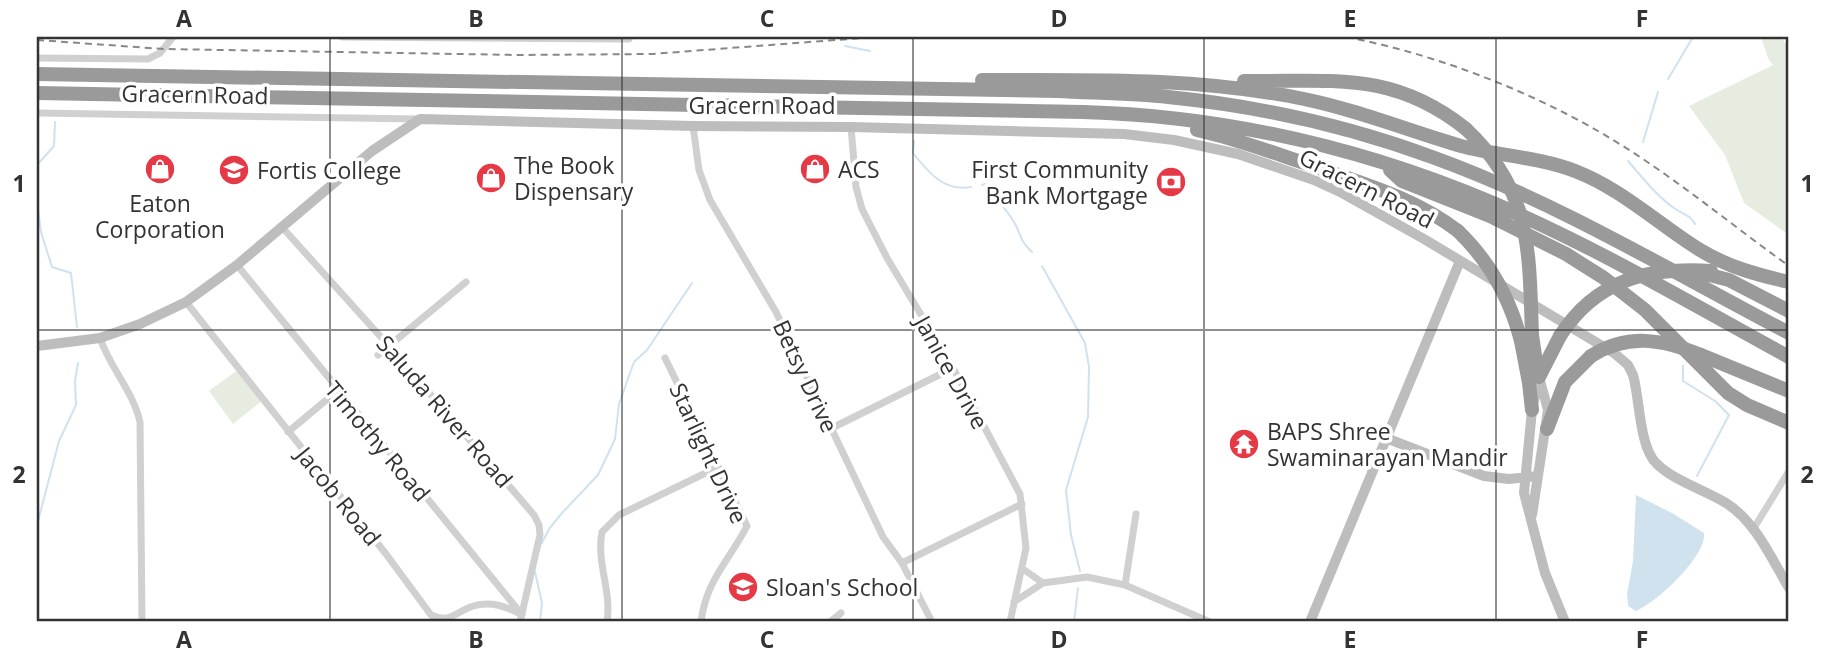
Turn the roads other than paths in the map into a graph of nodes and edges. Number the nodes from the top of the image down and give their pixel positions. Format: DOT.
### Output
graph roads {
  1 [pos="173,37"];
  2 [pos="342,37"];
  3 [pos="629,39"];
  4 [pos="37,58"];
  5 [pos="37,74"];
  6 [pos="1124,81"];
  7 [pos="711,86"];
  8 [pos="37,93"];
  9 [pos="37,113"];
  10 [pos="1124,114"];
  11 [pos="420,119"];
  12 [pos="693,127"];
  13 [pos="851,127"];
  14 [pos="1384,165"];
  15 [pos="281,226"];
  16 [pos="1460,261"];
  17 [pos="237,265"];
  18 [pos="1687,270"];
  19 [pos="1756,276"];
  20 [pos="466,282"];
  21 [pos="1789,283"];
  22 [pos="186,302"];
  23 [pos="1789,311"];
  24 [pos="1789,333"];
  25 [pos="100,338"];
  26 [pos="1526,338"];
  27 [pos="37,346"];
  28 [pos="389,346"];
  29 [pos="378,355"];
  30 [pos="1789,357"];
  31 [pos="664,358"];
  32 [pos="1723,364"];
  33 [pos="953,368"];
  34 [pos="1539,377"];
  35 [pos="337,391"];
  36 [pos="1789,391"];
  37 [pos="1789,398"];
  38 [pos="1532,410"];
  39 [pos="1789,423"];
  40 [pos="830,429"];
  41 [pos="1546,429"];
  42 [pos="288,432"];
  43 [pos="1385,438"];
  44 [pos="718,467"];
  45 [pos="1789,471"];
  46 [pos="1531,477"];
  47 [pos="1022,504"];
  48 [pos="1136,514"];
  49 [pos="1754,528"];
  50 [pos="902,562"];
  51 [pos="1023,569"];
  52 [pos="1043,583"];
  53 [pos="1125,585"];
  54 [pos="1789,588"];
  55 [pos="1014,602"];
  56 [pos="841,613"];
  57 [pos="521,618"];
  58 [pos="142,622"];
  59 [pos="607,622"];
  60 [pos="701,622"];
  61 [pos="830,622"];
  62 [pos="932,622"];
  63 [pos="1010,622"];
  64 [pos="1210,622"];
  65 [pos="1310,622"];
  66 [pos="1565,622"];
  1 -- 4 [label="street"];
  2 -- 3 [label="street"];
  5 -- 7 [label="highway"];
  6 -- 7 [label="highway"];
  6 -- 19 [label="highway"];
  6 -- 26 [label="highway, bridge"];
  7 -- 24 [label="highway"];
  8 -- 10 [label="highway"];
  9 -- 11 [label="street, Gracern Road"];
  10 -- 14 [label="highway"];
  10 -- 26 [label="highway, bridge"];
  11 -- 12 [label="street, Gracern Road"];
  11 -- 15 [label="street"];
  12 -- 13 [label="street, Gracern Road"];
  12 -- 40 [label="street, Betsy Drive"];
  13 -- 16 [label="street, Gracern Road"];
  13 -- 33 [label="street, Janice Drive"];
  14 -- 30 [label="highway"];
  14 -- 39 [label="highway"];
  15 -- 17 [label="street"];
  15 -- 28 [label="street, Saluda River Road"];
  16 -- 43 [label="street"];
  16 -- 49 [label="street, Gracern Road"];
  17 -- 22 [label="street"];
  17 -- 35 [label="street, Timothy Road"];
  18 -- 19 [label="highway, bridge"];
  18 -- 23 [label="highway"];
  18 -- 34 [label="highway, bridge"];
  19 -- 21 [label="highway"];
  20 -- 28 [label="street"];
  22 -- 25 [label="street"];
  22 -- 42 [label="street, Jacob Road"];
  25 -- 27 [label="street"];
  25 -- 58 [label="street"];
  26 -- 34 [label="highway"];
  26 -- 38 [label="highway"];
  28 -- 29 [label="street"];
  28 -- 57 [label="street, Saluda River Road"];
  31 -- 44 [label="street, Starlight Drive"];
  32 -- 36 [label="highway"];
  32 -- 37 [label="highway"];
  32 -- 41 [label="highway, bridge"];
  33 -- 40 [label="street"];
  33 -- 47 [label="street, Janice Drive"];
  34 -- 38 [label="street"];
  34 -- 41 [label="street"];
  35 -- 42 [label="street"];
  35 -- 57 [label="street, Timothy Road"];
  38 -- 46 [label="street"];
  40 -- 50 [label="street, Betsy Drive"];
  41 -- 46 [label="street"];
  42 -- 57 [label="street, Jacob Road"];
  43 -- 46 [label="street"];
  43 -- 65 [label="street"];
  44 -- 59 [label="street"];
  44 -- 60 [label="street, Starlight Drive"];
  45 -- 49 [label="street"];
  46 -- 66 [label="street"];
  47 -- 50 [label="street"];
  47 -- 51 [label="street, Janice Drive"];
  48 -- 53 [label="street"];
  49 -- 54 [label="street, Gracern Road"];
  50 -- 62 [label="street, Betsy Drive"];
  51 -- 52 [label="street"];
  51 -- 55 [label="street, Janice Drive"];
  52 -- 53 [label="street"];
  52 -- 55 [label="street"];
  53 -- 64 [label="street"];
  55 -- 63 [label="street, Janice Drive"];
  56 -- 61 [label="street"];
}
